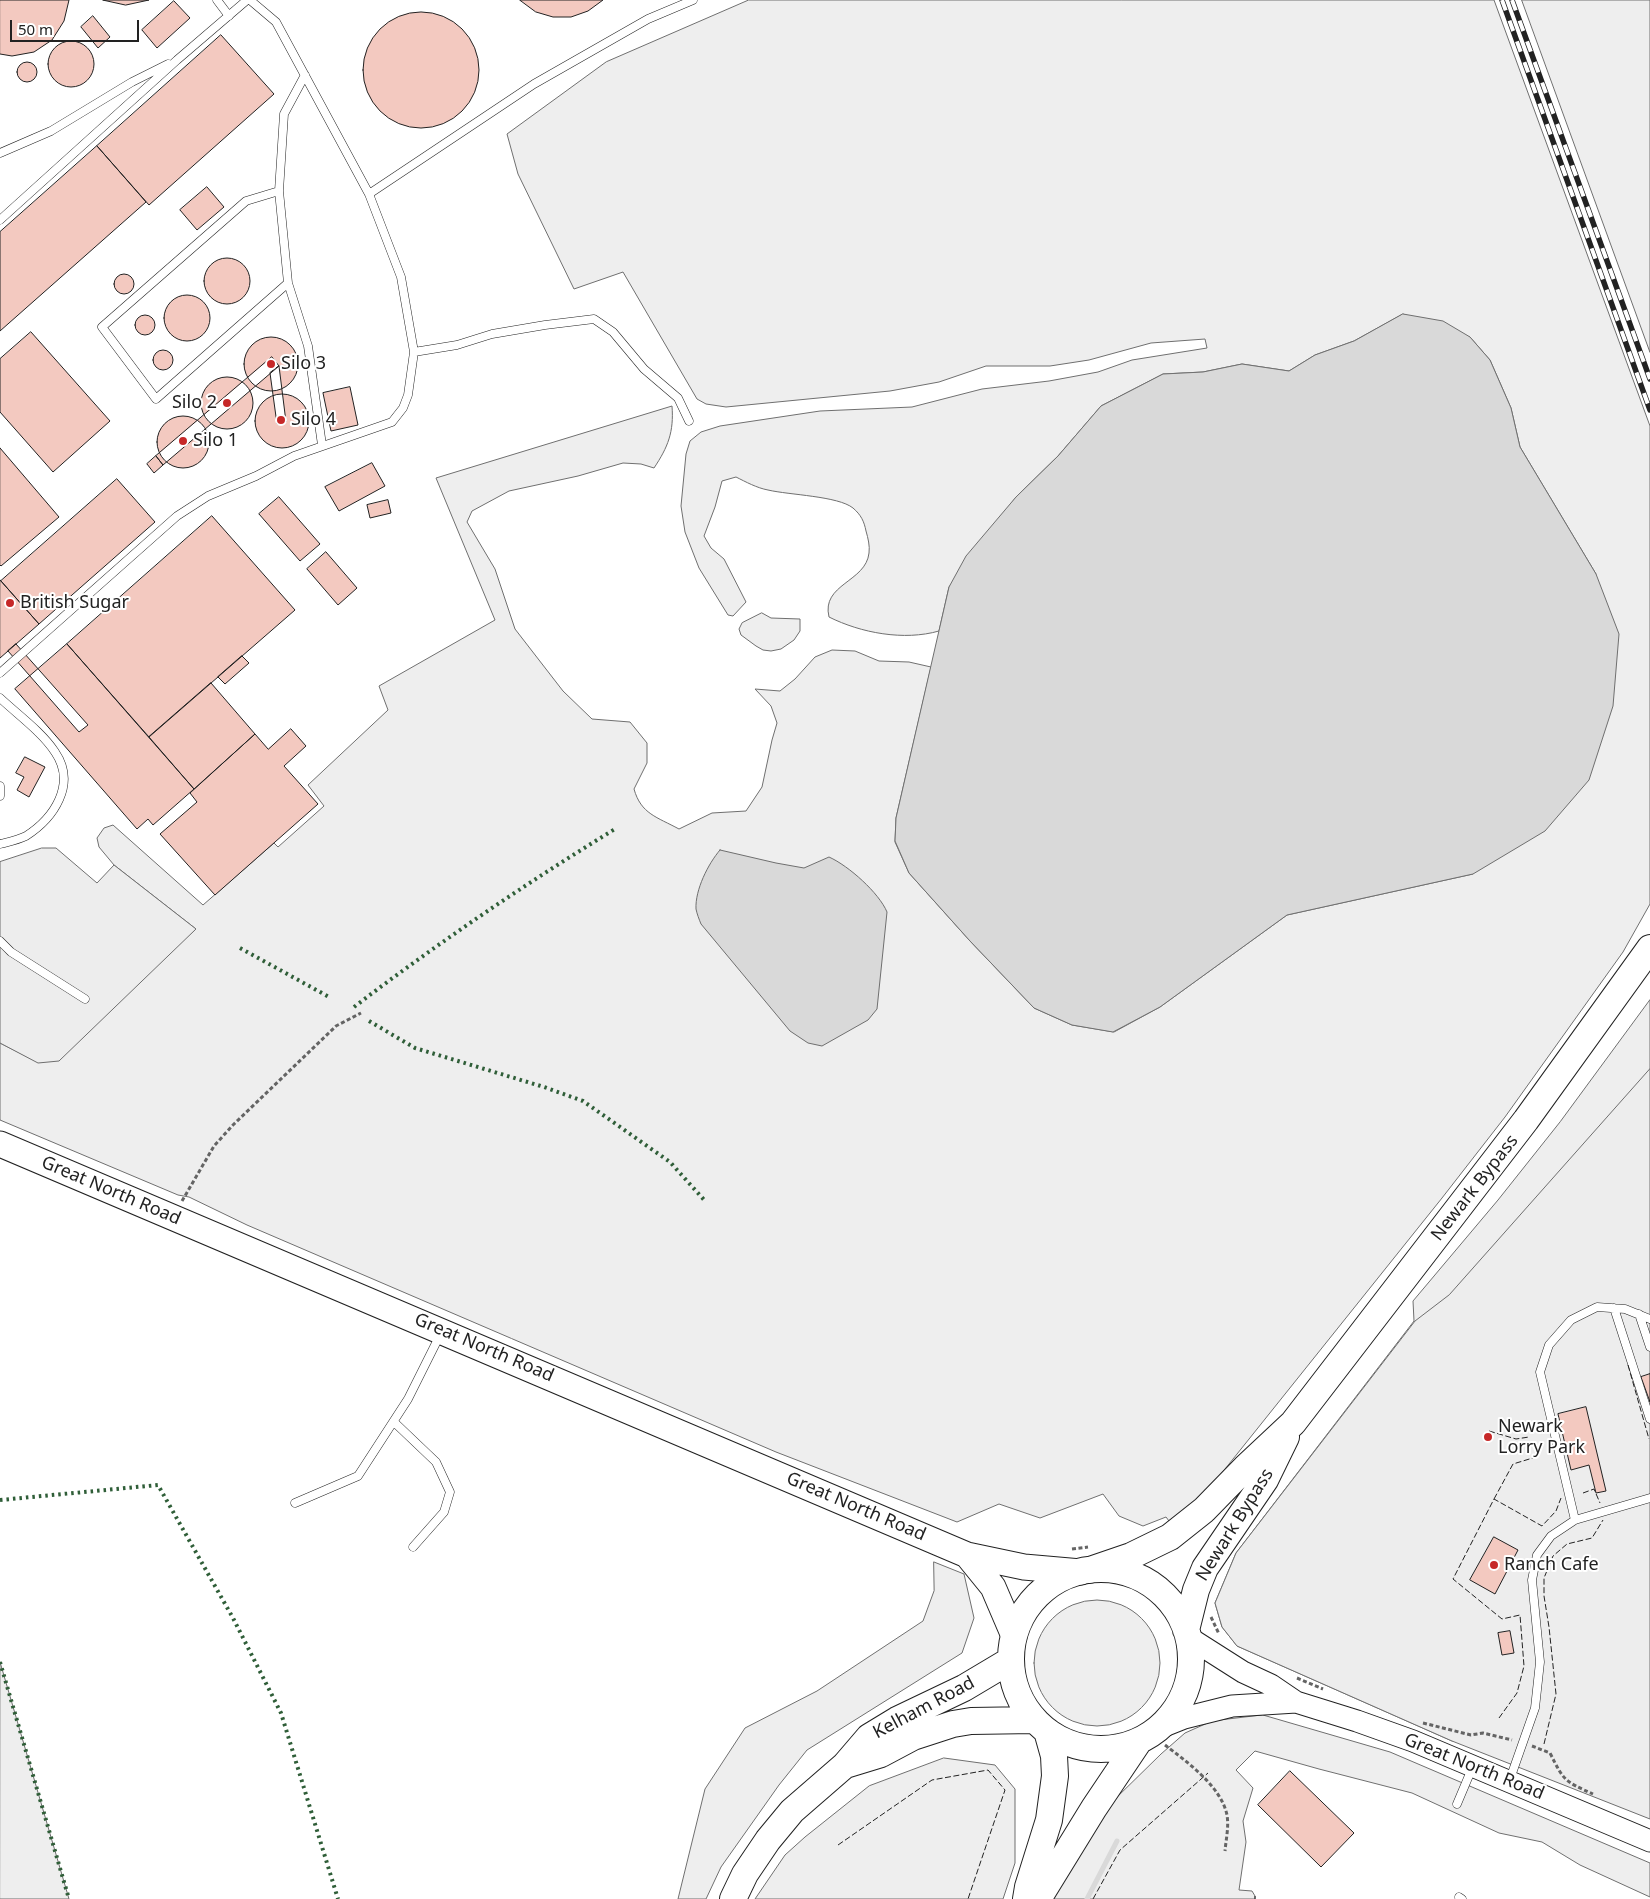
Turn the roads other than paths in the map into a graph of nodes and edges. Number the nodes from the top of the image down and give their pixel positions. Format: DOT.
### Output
graph roads {
  1 [pos="217,0"];
  2 [pos="248,0"];
  3 [pos="693,0"];
  4 [pos="229,16"];
  5 [pos="177,60"];
  6 [pos="305,75"];
  7 [pos="0,153"];
  8 [pos="279,191"];
  9 [pos="369,194"];
  10 [pos="0,220"];
  11 [pos="288,283"];
  12 [pos="414,352"];
  13 [pos="689,420"];
  14 [pos="322,445"];
  15 [pos="0,673"];
  16 [pos="0,698"];
  17 [pos="0,786"];
  18 [pos="0,796"];
  19 [pos="0,844"];
  20 [pos="0,941"];
  21 [pos="1650,948"];
  22 [pos="85,998"];
  23 [pos="0,1144"];
  24 [pos="1614,1308"];
  25 [pos="1639,1314"];
  26 [pos="1650,1319"];
  27 [pos="442,1331"];
  28 [pos="1650,1347"];
  29 [pos="1650,1419"];
  30 [pos="394,1422"];
  31 [pos="1293,1423"];
  32 [pos="1650,1498"];
  33 [pos="295,1503"];
  34 [pos="1575,1520"];
  35 [pos="412,1546"];
  36 [pos="967,1555"];
  37 [pos="1088,1563"];
  38 [pos="1187,1634"];
  39 [pos="1013,1649"];
  40 [pos="1296,1702"];
  41 [pos="1040,1725"];
  42 [pos="1150,1735"];
  43 [pos="845,1765"];
  44 [pos="1473,1766"];
  45 [pos="1510,1782"];
  46 [pos="1457,1804"];
  47 [pos="1650,1841"];
  48 [pos="733,1899"];
  49 [pos="1026,1899"];
  50 [pos="1038,1899"];
  1 -- 4 [label="lane"];
  2 -- 4 [label="lane"];
  2 -- 6 [label="lane"];
  3 -- 9 [label="lane"];
  4 -- 5 [label="lane"];
  5 -- 7 [label="lane"];
  5 -- 10 [label="lane"];
  6 -- 8 [label="lane"];
  6 -- 9 [label="lane"];
  8 -- 11 [label="lane"];
  8 -- 11 [label="lane"];
  9 -- 12 [label="lane"];
  11 -- 14 [label="lane"];
  12 -- 13 [label="lane"];
  12 -- 14 [label="lane"];
  14 -- 15 [label="lane"];
  16 -- 19 [label="lane"];
  17 -- 18 [label="lane"];
  20 -- 22 [label="lane"];
  21 -- 31 [label="highway, Newark Bypass"];
  23 -- 27 [label="main road, Great North Road"];
  24 -- 25 [label="lane"];
  24 -- 29 [label="lane"];
  24 -- 34 [label="lane"];
  25 -- 26 [label="lane"];
  25 -- 28 [label="lane"];
  27 -- 30 [label="lane"];
  27 -- 36 [label="main road, Great North Road"];
  30 -- 33 [label="lane"];
  30 -- 35 [label="lane"];
  31 -- 37 [label="highway, Newark Bypass"];
  31 -- 38 [label="highway, Newark Bypass"];
  32 -- 34 [label="lane"];
  34 -- 45 [label="lane"];
  36 -- 37 [label="main road, Great North Road"];
  36 -- 39 [label="main road, Great North Road"];
  37 -- 38 [label="highway"];
  37 -- 39 [label="highway, Newark Bypass"];
  38 -- 40 [label="main road, Great North Road"];
  38 -- 42 [label="highway"];
  39 -- 41 [label="highway"];
  39 -- 43 [label="highway, Kelham Road"];
  40 -- 42 [label="main road, Great North Road"];
  40 -- 44 [label="main road, Great North Road"];
  41 -- 42 [label="highway"];
  41 -- 43 [label="highway, Kelham Road"];
  41 -- 49 [label="highway"];
  42 -- 50 [label="highway"];
  43 -- 48 [label="highway, Kelham Road"];
  44 -- 45 [label="main road, Great North Road"];
  44 -- 46 [label="lane"];
  45 -- 47 [label="main road, Great North Road"];
}
